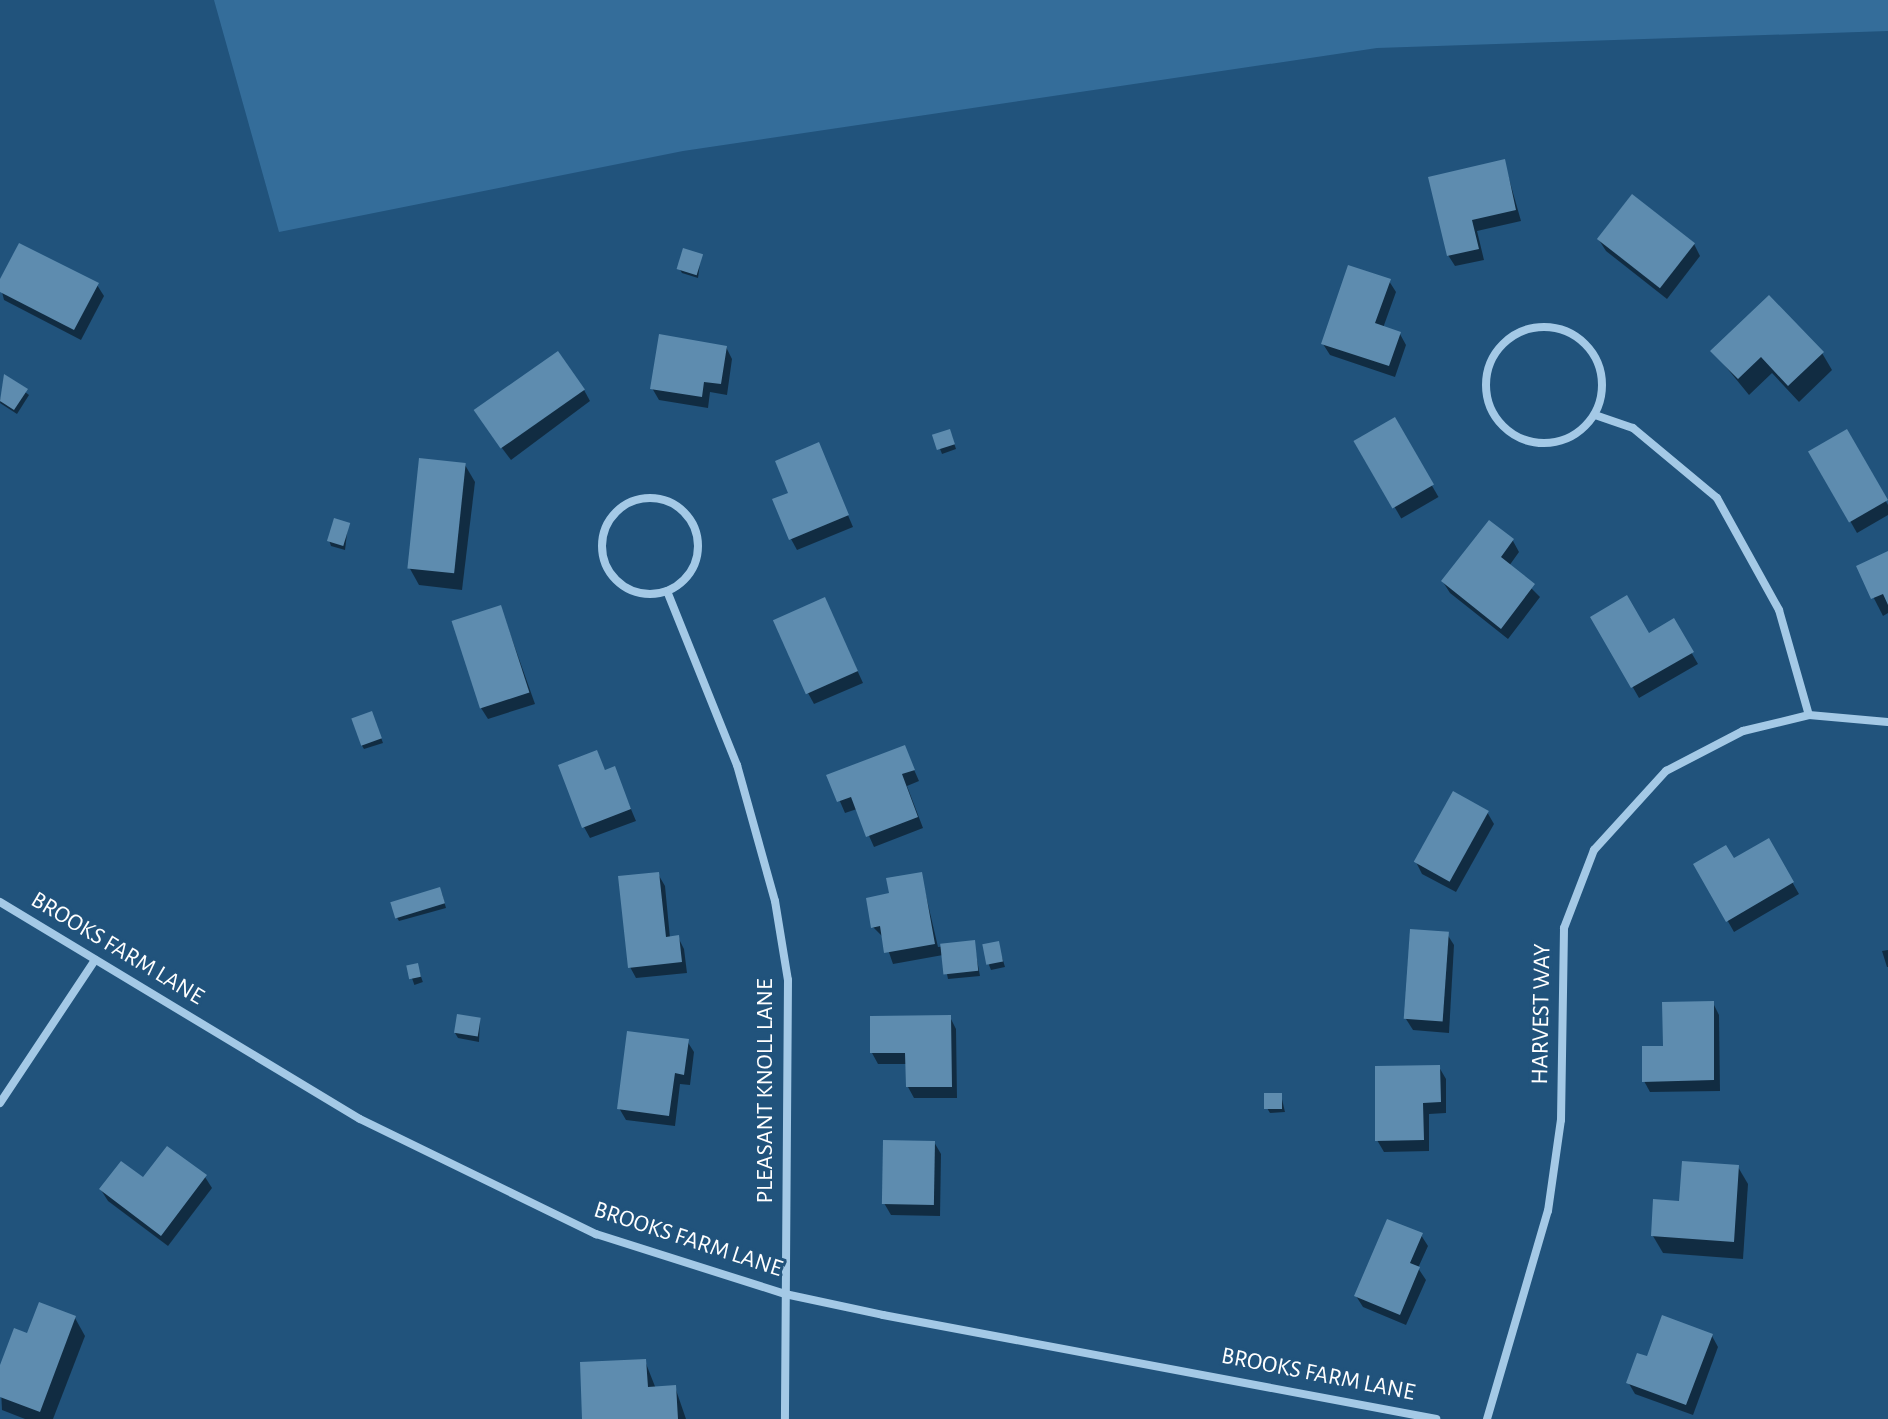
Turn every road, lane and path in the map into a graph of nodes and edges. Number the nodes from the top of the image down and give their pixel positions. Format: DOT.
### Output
graph roads {
  1 [pos="1595,415"];
  2 [pos="667,591"];
  3 [pos="1809,715"];
  4 [pos="1888,722"];
  5 [pos="0,902"];
  6 [pos="95,960"];
  7 [pos="0,1103"];
  8 [pos="785,1294"];
  9 [pos="785,1419"];
  10 [pos="1436,1419"];
  11 [pos="1487,1419"];
  1 -- 1 [label="street"];
  1 -- 3 [label="street"];
  2 -- 2 [label="street"];
  2 -- 8 [label="street, PLEASANT KNOLL LANE"];
  3 -- 4 [label="street, HARVEST WAY"];
  3 -- 11 [label="street, HARVEST WAY"];
  5 -- 6 [label="street, BROOKS FARM LANE"];
  6 -- 7 [label="street"];
  6 -- 8 [label="street, BROOKS FARM LANE"];
  8 -- 9 [label="street, PLEASANT KNOLL LANE"];
  8 -- 10 [label="street, BROOKS FARM LANE"];
}
